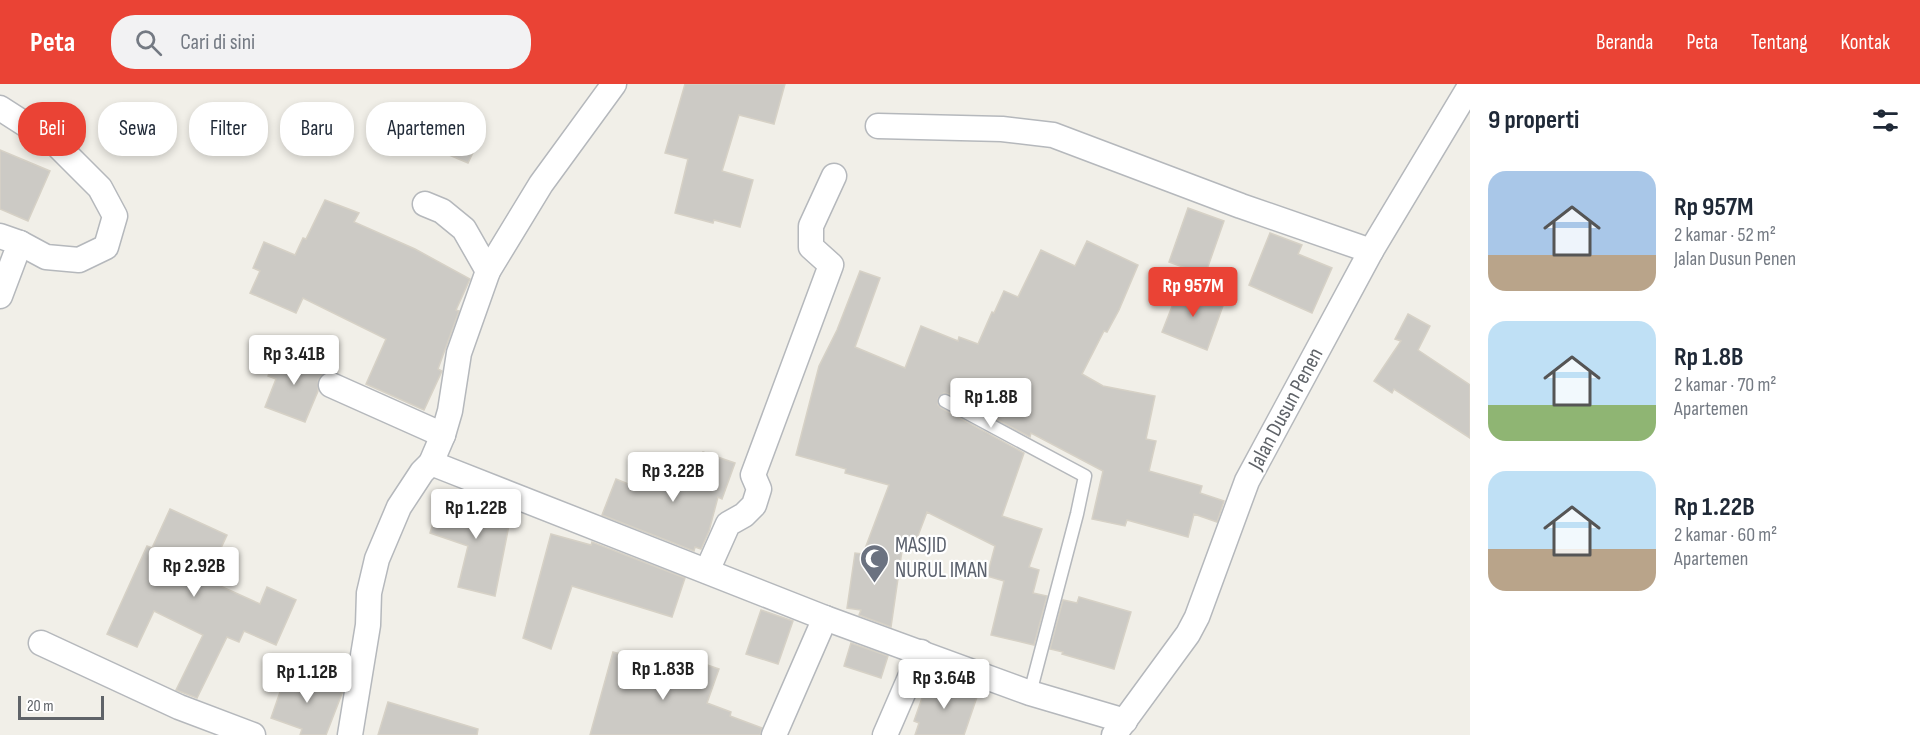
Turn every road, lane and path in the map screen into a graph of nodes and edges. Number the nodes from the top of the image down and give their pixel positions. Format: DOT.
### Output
graph roads {
  1 [pos="614,84"];
  2 [pos="1470,86"];
  3 [pos="0,108"];
  4 [pos="878,126"];
  5 [pos="834,176"];
  6 [pos="425,204"];
  7 [pos="10,240"];
  8 [pos="1371,250"];
  9 [pos="488,271"];
  10 [pos="0,296"];
  11 [pos="331,385"];
  12 [pos="945,401"];
  13 [pos="443,435"];
  14 [pos="431,463"];
  15 [pos="707,571"];
  16 [pos="825,618"];
  17 [pos="41,643"];
  18 [pos="921,652"];
  19 [pos="1030,693"];
  20 [pos="1120,728"];
  21 [pos="254,735"];
  22 [pos="350,735"];
  23 [pos="774,735"];
  24 [pos="885,735"];
  1 -- 9 [label="street"];
  2 -- 8 [label="street, Jalan Dusun Penen"];
  3 -- 7 [label="street"];
  4 -- 8 [label="street"];
  5 -- 15 [label="street"];
  6 -- 9 [label="street"];
  7 -- 10 [label="street"];
  8 -- 20 [label="street, Jalan Dusun Penen"];
  9 -- 13 [label="street"];
  11 -- 13 [label="street"];
  12 -- 19 [label="lane"];
  13 -- 14 [label="street"];
  14 -- 15 [label="street"];
  14 -- 22 [label="street"];
  15 -- 16 [label="street"];
  16 -- 18 [label="street"];
  16 -- 23 [label="street"];
  17 -- 21 [label="street"];
  18 -- 19 [label="street"];
  18 -- 24 [label="street"];
  19 -- 20 [label="street"];
}
